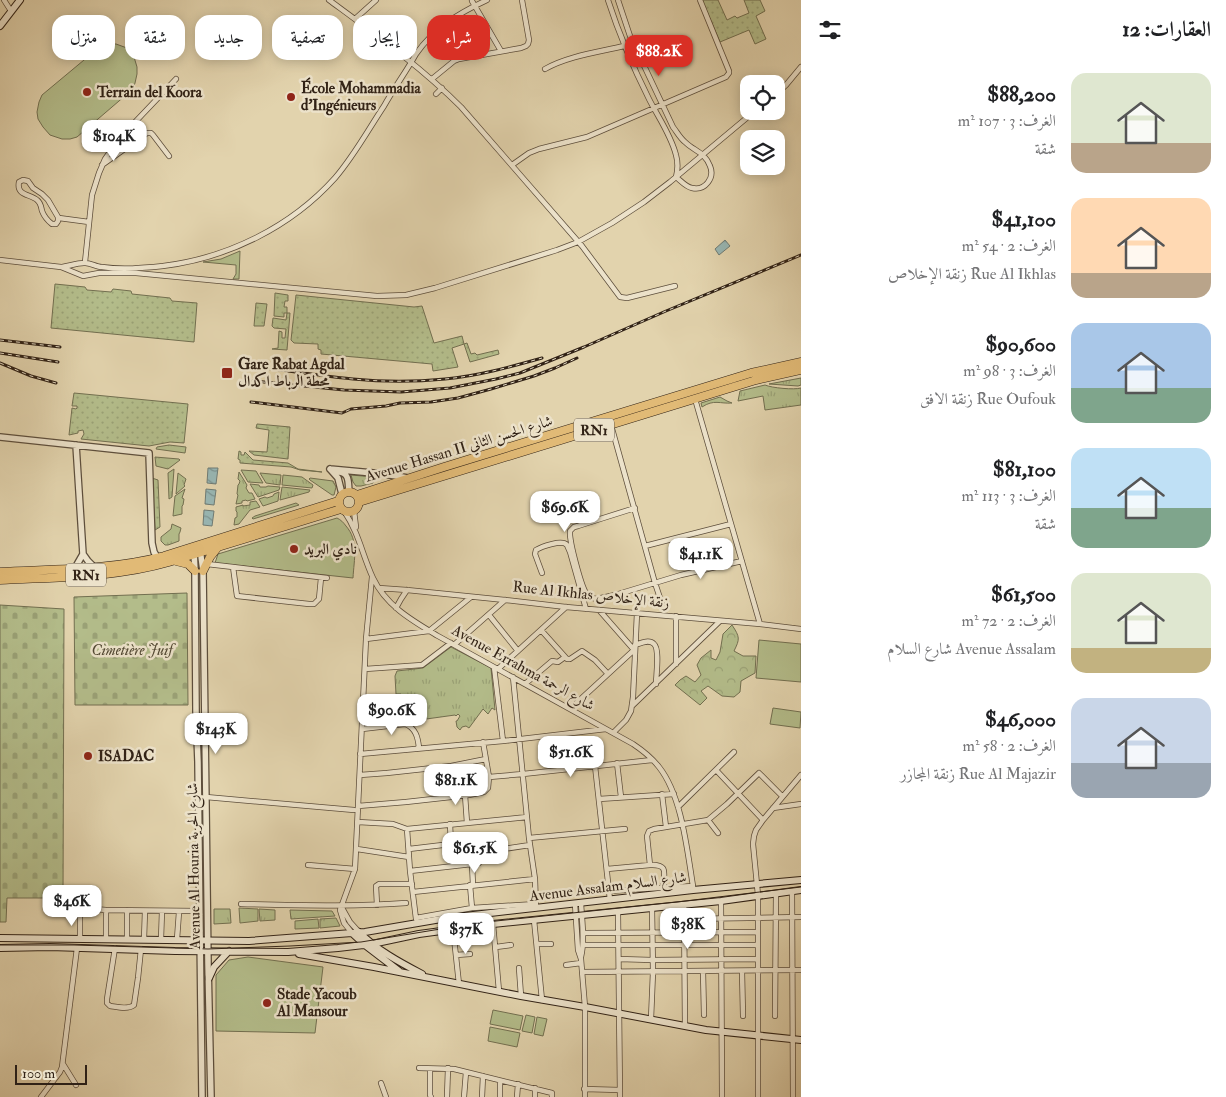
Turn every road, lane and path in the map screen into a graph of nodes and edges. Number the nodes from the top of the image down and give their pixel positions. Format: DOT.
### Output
graph roads {
  1 [pos="4,0"];
  2 [pos="17,0"];
  3 [pos="330,0"];
  4 [pos="376,0"];
  5 [pos="472,0"];
  6 [pos="487,0"];
  7 [pos="522,0"];
  8 [pos="608,0"];
  9 [pos="618,0"];
  10 [pos="700,0"];
  11 [pos="475,6"];
  12 [pos="11,12"];
  13 [pos="359,15"];
  14 [pos="353,17"];
  15 [pos="0,26"];
  16 [pos="624,46"];
  17 [pos="501,51"];
  18 [pos="408,60"];
  19 [pos="411,62"];
  20 [pos="801,67"];
  21 [pos="545,69"];
  22 [pos="176,79"];
  23 [pos="432,79"];
  24 [pos="785,86"];
  25 [pos="442,88"];
  26 [pos="436,94"];
  27 [pos="662,105"];
  28 [pos="654,109"];
  29 [pos="744,120"];
  30 [pos="703,154"];
  31 [pos="169,156"];
  32 [pos="101,166"];
  33 [pos="512,166"];
  34 [pos="676,177"];
  35 [pos="42,194"];
  36 [pos="37,199"];
  37 [pos="59,218"];
  38 [pos="89,222"];
  39 [pos="578,242"];
  40 [pos="0,260"];
  41 [pos="85,263"];
  42 [pos="61,267"];
  43 [pos="80,275"];
  44 [pos="90,275"];
  45 [pos="675,286"];
  46 [pos="801,362"];
  47 [pos="801,370"];
  48 [pos="695,399"];
  49 [pos="611,424"];
  50 [pos="0,437"];
  51 [pos="76,445"];
  52 [pos="330,470"];
  53 [pos="408,478"];
  54 [pos="347,500"];
  55 [pos="635,508"];
  56 [pos="354,511"];
  57 [pos="731,524"];
  58 [pos="357,533"];
  59 [pos="219,546"];
  60 [pos="645,546"];
  61 [pos="197,549"];
  62 [pos="83,554"];
  63 [pos="157,557"];
  64 [pos="172,561"];
  65 [pos="742,561"];
  66 [pos="233,566"];
  67 [pos="94,567"];
  68 [pos="75,568"];
  69 [pos="201,569"];
  70 [pos="0,572"];
  71 [pos="542,572"];
  72 [pos="372,576"];
  73 [pos="321,578"];
  74 [pos="327,578"];
  75 [pos="0,580"];
  76 [pos="655,583"];
  77 [pos="379,588"];
  78 [pos="407,590"];
  79 [pos="471,597"];
  80 [pos="505,600"];
  81 [pos="662,604"];
  82 [pos="566,607"];
  83 [pos="396,608"];
  84 [pos="586,609"];
  85 [pos="599,610"];
  86 [pos="637,613"];
  87 [pos="489,615"];
  88 [pos="676,616"];
  89 [pos="720,621"];
  90 [pos="760,624"];
  91 [pos="541,630"];
  92 [pos="801,630"];
  93 [pos="429,631"];
  94 [pos="366,639"];
  95 [pos="453,644"];
  96 [pos="634,648"];
  97 [pos="518,651"];
  98 [pos="564,657"];
  99 [pos="676,664"];
  100 [pos="496,668"];
  101 [pos="365,669"];
  102 [pos="608,674"];
  103 [pos="514,677"];
  104 [pos="526,684"];
  105 [pos="656,684"];
  106 [pos="631,707"];
  107 [pos="570,709"];
  108 [pos="362,729"];
  109 [pos="607,729"];
  110 [pos="613,732"];
  111 [pos="520,738"];
  112 [pos="503,741"];
  113 [pos="484,742"];
  114 [pos="419,748"];
  115 [pos="734,752"];
  116 [pos="360,754"];
  117 [pos="486,759"];
  118 [pos="652,760"];
  119 [pos="617,763"];
  120 [pos="595,766"];
  121 [pos="716,770"];
  122 [pos="522,774"];
  123 [pos="360,775"];
  124 [pos="801,775"];
  125 [pos="489,777"];
  126 [pos="739,793"];
  127 [pos="662,794"];
  128 [pos="674,794"];
  129 [pos="465,795"];
  130 [pos="782,796"];
  131 [pos="206,797"];
  132 [pos="621,797"];
  133 [pos="599,799"];
  134 [pos="801,804"];
  135 [pos="678,807"];
  136 [pos="356,808"];
  137 [pos="773,808"];
  138 [pos="527,817"];
  139 [pos="708,820"];
  140 [pos="763,820"];
  141 [pos="358,822"];
  142 [pos="467,823"];
  143 [pos="450,824"];
  144 [pos="682,824"];
  145 [pos="666,827"];
  146 [pos="408,829"];
  147 [pos="625,829"];
  148 [pos="602,831"];
  149 [pos="718,833"];
  150 [pos="529,838"];
  151 [pos="451,844"];
  152 [pos="530,845"];
  153 [pos="357,849"];
  154 [pos="409,849"];
  155 [pos="409,857"];
  156 [pos="472,864"];
  157 [pos="650,864"];
  158 [pos="308,865"];
  159 [pos="453,866"];
  160 [pos="355,869"];
  161 [pos="607,869"];
  162 [pos="410,871"];
  163 [pos="535,879"];
  164 [pos="801,880"];
  165 [pos="412,884"];
  166 [pos="756,884"];
  167 [pos="472,885"];
  168 [pos="663,888"];
  169 [pos="693,888"];
  170 [pos="801,890"];
  171 [pos="609,891"];
  172 [pos="792,891"];
  173 [pos="413,892"];
  174 [pos="776,892"];
  175 [pos="758,895"];
  176 [pos="610,900"];
  177 [pos="721,901"];
  178 [pos="406,903"];
  179 [pos="578,903"];
  180 [pos="241,904"];
  181 [pos="376,905"];
  182 [pos="684,905"];
  183 [pos="341,906"];
  184 [pos="536,906"];
  185 [pos="472,908"];
  186 [pos="652,908"];
  187 [pos="106,910"];
  188 [pos="127,910"];
  189 [pos="145,911"];
  190 [pos="162,911"];
  191 [pos="199,911"];
  192 [pos="179,912"];
  193 [pos="618,912"];
  194 [pos="579,915"];
  195 [pos="801,917"];
  196 [pos="758,918"];
  197 [pos="776,918"];
  198 [pos="792,918"];
  199 [pos="685,919"];
  200 [pos="722,919"];
  201 [pos="416,920"];
  202 [pos="534,920"];
  203 [pos="493,924"];
  204 [pos="453,929"];
  205 [pos="355,932"];
  206 [pos="583,932"];
  207 [pos="619,932"];
  208 [pos="685,932"];
  209 [pos="722,932"];
  210 [pos="758,932"];
  211 [pos="653,933"];
  212 [pos="0,938"];
  213 [pos="80,938"];
  214 [pos="106,938"];
  215 [pos="127,939"];
  216 [pos="144,939"];
  217 [pos="161,939"];
  218 [pos="177,939"];
  219 [pos="199,939"];
  220 [pos="208,939"];
  221 [pos="369,944"];
  222 [pos="537,944"];
  223 [pos="551,944"];
  224 [pos="512,945"];
  225 [pos="583,945"];
  226 [pos="722,945"];
  227 [pos="758,945"];
  228 [pos="619,946"];
  229 [pos="652,946"];
  230 [pos="685,946"];
  231 [pos="0,948"];
  232 [pos="77,948"];
  233 [pos="115,948"];
  234 [pos="496,948"];
  235 [pos="141,949"];
  236 [pos="200,951"];
  237 [pos="208,951"];
  238 [pos="229,951"];
  239 [pos="288,952"];
  240 [pos="470,954"];
  241 [pos="456,955"];
  242 [pos="618,959"];
  243 [pos="722,959"];
  244 [pos="758,959"];
  245 [pos="652,960"];
  246 [pos="685,960"];
  247 [pos="581,961"];
  248 [pos="566,965"];
  249 [pos="519,968"];
  250 [pos="791,970"];
  251 [pos="801,970"];
  252 [pos="685,971"];
  253 [pos="703,971"];
  254 [pos="722,971"];
  255 [pos="742,971"];
  256 [pos="758,971"];
  257 [pos="775,971"];
  258 [pos="402,972"];
  259 [pos="582,972"];
  260 [pos="652,972"];
  261 [pos="618,973"];
  262 [pos="208,978"];
  263 [pos="430,978"];
  264 [pos="459,984"];
  265 [pos="499,991"];
  266 [pos="521,996"];
  267 [pos="542,1000"];
  268 [pos="585,1007"];
  269 [pos="619,1013"];
  270 [pos="704,1015"];
  271 [pos="743,1016"];
  272 [pos="775,1016"];
  273 [pos="651,1019"];
  274 [pos="685,1026"];
  275 [pos="722,1032"];
  276 [pos="758,1036"];
  277 [pos="793,1039"];
  278 [pos="801,1040"];
  279 [pos="63,1064"];
  280 [pos="419,1068"];
  281 [pos="448,1068"];
  282 [pos="430,1069"];
  283 [pos="466,1072"];
  284 [pos="483,1076"];
  285 [pos="500,1081"];
  286 [pos="381,1083"];
  287 [pos="518,1084"];
  288 [pos="76,1085"];
  289 [pos="535,1088"];
  290 [pos="584,1089"];
  291 [pos="620,1090"];
  292 [pos="41,1097"];
  293 [pos="202,1097"];
  294 [pos="211,1097"];
  295 [pos="386,1097"];
  296 [pos="431,1097"];
  297 [pos="447,1097"];
  298 [pos="464,1097"];
  299 [pos="482,1097"];
  300 [pos="500,1097"];
  301 [pos="517,1097"];
  302 [pos="535,1097"];
  303 [pos="552,1097"];
  304 [pos="585,1097"];
  305 [pos="620,1097"];
  306 [pos="722,1097"];
  307 [pos="758,1097"];
  308 [pos="793,1097"];
  1 -- 12 [label="street"];
  2 -- 12 [label="main road"];
  3 -- 14 [label="street"];
  4 -- 13 [label="street"];
  5 -- 11 [label="street"];
  6 -- 11 [label="street"];
  7 -- 17 [label="street"];
  8 -- 16 [label="street"];
  9 -- 27 [label="street"];
  10 -- 27 [label="street"];
  11 -- 17 [label="street"];
  11 -- 19 [label="street"];
  12 -- 15 [label="main road"];
  16 -- 21 [label="street"];
  16 -- 28 [label="street"];
  17 -- 23 [label="street"];
  18 -- 19 [label="street"];
  19 -- 23 [label="street"];
  19 -- 41 [label="street"];
  20 -- 24 [label="street"];
  22 -- 32 [label="street"];
  23 -- 25 [label="street"];
  25 -- 26 [label="street"];
  25 -- 33 [label="street"];
  27 -- 28 [label="street"];
  27 -- 30 [label="street"];
  28 -- 33 [label="street"];
  28 -- 34 [label="street"];
  29 -- 30 [label="street"];
  30 -- 34 [label="street"];
  30 -- 34 [label="street"];
  31 -- 32 [label="street"];
  32 -- 38 [label="street"];
  33 -- 39 [label="street"];
  34 -- 39 [label="street"];
  35 -- 36 [label="street"];
  35 -- 36 [label="street"];
  35 -- 37 [label="street"];
  36 -- 37 [label="street"];
  37 -- 38 [label="street"];
  38 -- 41 [label="street"];
  39 -- 44 [label="street"];
  39 -- 45 [label="street"];
  40 -- 42 [label="street"];
  41 -- 42 [label="street"];
  41 -- 43 [label="street"];
  41 -- 44 [label="street"];
  42 -- 43 [label="street"];
  43 -- 44 [label="street"];
  46 -- 53 [label="main road, Avenue Hassan II شارع الحسن الثاني / RN1"];
  47 -- 48 [label="main road, Avenue Hassan II شارع الحسن الثاني / RN1"];
  48 -- 49 [label="main road, Avenue Hassan II شارع الحسن الثاني / RN1"];
  48 -- 57 [label="street"];
  49 -- 54 [label="main road, Avenue Hassan II شارع الحسن الثاني / RN1"];
  49 -- 55 [label="street"];
  50 -- 51 [label="street"];
  51 -- 62 [label="street"];
  51 -- 63 [label="street"];
  52 -- 53 [label="street"];
  52 -- 54 [label="street, Avenue Errahma شارع الرحمة"];
  52 -- 54 [label="street"];
  53 -- 54 [label="main road, Avenue Hassan II شارع الحسن الثاني / RN1"];
  54 -- 56 [label="main road, RN1"];
  54 -- 58 [label="street, Avenue Errahma شارع الرحمة"];
  54 -- 59 [label="main road, Avenue Hassan II شارع الحسن الثاني / RN1"];
  54 -- 61 [label="main road, Avenue Hassan II شارع الحسن الثاني / RN1"];
  55 -- 60 [label="street"];
  55 -- 76 [label="street"];
  56 -- 58 [label="street, Avenue Errahma شارع الرحمة"];
  57 -- 60 [label="street"];
  57 -- 65 [label="street"];
  58 -- 72 [label="street, Avenue Errahma شارع الرحمة"];
  59 -- 61 [label="main road, Avenue Hassan II شارع الحسن الثاني / RN1"];
  59 -- 69 [label="main road"];
  60 -- 76 [label="street"];
  61 -- 63 [label="main road, Avenue Hassan II شارع الحسن الثاني / RN1"];
  61 -- 64 [label="main road, Avenue Hassan II شارع الحسن الثاني / RN1"];
  61 -- 69 [label="street, Avenue Al Houria شارع الحرية"];
  62 -- 67 [label="street"];
  62 -- 68 [label="street"];
  63 -- 67 [label="main road, Avenue Hassan II شارع الحسن الثاني / RN1"];
  64 -- 69 [label="main road"];
  64 -- 75 [label="main road, Avenue Hassan II شارع الحسن الثاني / RN1"];
  65 -- 76 [label="street"];
  65 -- 90 [label="street"];
  66 -- 69 [label="street"];
  66 -- 73 [label="street"];
  66 -- 73 [label="street"];
  67 -- 68 [label="main road, Avenue Hassan II شارع الحسن الثاني / RN1"];
  68 -- 70 [label="main road, Avenue Hassan II شارع الحسن الثاني / RN1"];
  69 -- 131 [label="street, Avenue Al Houria شارع الحرية"];
  69 -- 191 [label="street, Avenue Al Houria شارع الحرية"];
  71 -- 84 [label="street"];
  72 -- 77 [label="street, Avenue Errahma شارع الرحمة"];
  72 -- 94 [label="street"];
  73 -- 74 [label="street"];
  76 -- 81 [label="street"];
  77 -- 78 [label="street, Rue Al Ikhlas زنقة الإخلاص"];
  77 -- 83 [label="street, Avenue Errahma شارع الرحمة"];
  78 -- 79 [label="street, Rue Al Ikhlas زنقة الإخلاص"];
  78 -- 83 [label="street"];
  79 -- 80 [label="street, Rue Al Ikhlas زنقة الإخلاص"];
  79 -- 93 [label="street"];
  80 -- 82 [label="street, Rue Al Ikhlas زنقة الإخلاص"];
  80 -- 87 [label="street"];
  82 -- 84 [label="street, Rue Al Ikhlas زنقة الإخلاص"];
  82 -- 91 [label="street"];
  83 -- 93 [label="street, Avenue Errahma شارع الرحمة"];
  84 -- 85 [label="street, Rue Al Ikhlas زنقة الإخلاص"];
  85 -- 86 [label="street, Rue Al Ikhlas زنقة الإخلاص"];
  85 -- 96 [label="street"];
  86 -- 88 [label="street, Rue Al Ikhlas زنقة الإخلاص"];
  86 -- 96 [label="street"];
  87 -- 95 [label="street"];
  87 -- 97 [label="street"];
  88 -- 89 [label="street, Rue Al Ikhlas زنقة الإخلاص"];
  88 -- 99 [label="street"];
  89 -- 90 [label="street, Rue Al Ikhlas زنقة الإخلاص"];
  89 -- 99 [label="street"];
  90 -- 92 [label="street, Rue Al Ikhlas زنقة الإخلاص"];
  91 -- 97 [label="street"];
  91 -- 98 [label="street"];
  93 -- 94 [label="street"];
  93 -- 95 [label="street, Avenue Errahma شارع الرحمة"];
  94 -- 101 [label="street"];
  95 -- 100 [label="street, Avenue Errahma شارع الرحمة"];
  95 -- 101 [label="street"];
  96 -- 102 [label="street"];
  96 -- 105 [label="street"];
  96 -- 106 [label="street"];
  97 -- 100 [label="street"];
  98 -- 102 [label="street"];
  98 -- 104 [label="street"];
  99 -- 105 [label="street"];
  100 -- 103 [label="street, Avenue Errahma شارع الرحمة"];
  100 -- 112 [label="street"];
  101 -- 108 [label="street"];
  102 -- 107 [label="street"];
  103 -- 104 [label="street, Avenue Errahma شارع الرحمة"];
  103 -- 111 [label="street"];
  104 -- 107 [label="street, Avenue Errahma شارع الرحمة"];
  105 -- 106 [label="street"];
  106 -- 110 [label="street"];
  107 -- 109 [label="street, Avenue Errahma شارع الرحمة"];
  108 -- 114 [label="street"];
  108 -- 116 [label="street"];
  109 -- 110 [label="street, Avenue Errahma شارع الرحمة"];
  109 -- 111 [label="street"];
  110 -- 118 [label="street, Avenue Errahma شارع الرحمة"];
  111 -- 112 [label="street"];
  111 -- 122 [label="street"];
  112 -- 113 [label="street"];
  113 -- 114 [label="street"];
  113 -- 117 [label="street"];
  114 -- 116 [label="street"];
  115 -- 121 [label="street"];
  116 -- 123 [label="street"];
  117 -- 123 [label="street"];
  117 -- 125 [label="street"];
  118 -- 119 [label="street"];
  118 -- 128 [label="street, Avenue Errahma شارع الرحمة"];
  119 -- 120 [label="street"];
  119 -- 132 [label="street"];
  120 -- 122 [label="street"];
  120 -- 133 [label="street"];
  121 -- 126 [label="street"];
  121 -- 135 [label="street"];
  122 -- 125 [label="street"];
  122 -- 138 [label="street"];
  123 -- 136 [label="street"];
  124 -- 130 [label="street"];
  125 -- 129 [label="street"];
  126 -- 130 [label="street"];
  126 -- 139 [label="street"];
  126 -- 140 [label="street"];
  127 -- 128 [label="street"];
  127 -- 132 [label="street"];
  127 -- 145 [label="street"];
  128 -- 135 [label="street, Avenue Errahma شارع الرحمة"];
  129 -- 136 [label="street"];
  129 -- 142 [label="street"];
  130 -- 137 [label="street"];
  131 -- 136 [label="street"];
  131 -- 220 [label="street, Avenue Al Houria شارع الحرية"];
  132 -- 133 [label="street"];
  133 -- 148 [label="street"];
  134 -- 137 [label="street"];
  135 -- 144 [label="street, Avenue Errahma شارع الرحمة"];
  136 -- 141 [label="street"];
  137 -- 140 [label="street"];
  138 -- 142 [label="street"];
  138 -- 150 [label="street"];
  139 -- 144 [label="street"];
  139 -- 149 [label="street"];
  140 -- 166 [label="street"];
  141 -- 146 [label="street"];
  141 -- 153 [label="street"];
  142 -- 143 [label="street"];
  143 -- 146 [label="street"];
  143 -- 151 [label="street"];
  144 -- 145 [label="street"];
  144 -- 169 [label="street, Avenue Errahma شارع الرحمة"];
  145 -- 157 [label="street"];
  146 -- 154 [label="street"];
  147 -- 148 [label="street"];
  148 -- 150 [label="street"];
  148 -- 161 [label="street"];
  150 -- 152 [label="street"];
  151 -- 154 [label="street"];
  151 -- 159 [label="street"];
  152 -- 156 [label="street"];
  152 -- 163 [label="street"];
  153 -- 155 [label="street"];
  153 -- 160 [label="street"];
  154 -- 155 [label="street"];
  155 -- 162 [label="street"];
  156 -- 159 [label="street"];
  156 -- 167 [label="street"];
  157 -- 161 [label="street"];
  157 -- 168 [label="street"];
  158 -- 160 [label="street"];
  159 -- 162 [label="street"];
  160 -- 183 [label="street"];
  161 -- 171 [label="street"];
  162 -- 165 [label="street"];
  163 -- 167 [label="street"];
  163 -- 184 [label="street"];
  164 -- 166 [label="main road, Avenue Assalam شارع السلام"];
  165 -- 173 [label="street"];
  165 -- 181 [label="street"];
  166 -- 169 [label="main road, Avenue Assalam شارع السلام"];
  166 -- 175 [label="street"];
  167 -- 173 [label="street"];
  167 -- 185 [label="street"];
  168 -- 169 [label="street"];
  168 -- 171 [label="street"];
  169 -- 176 [label="main road, Avenue Assalam شارع السلام"];
  170 -- 172 [label="main road, Avenue Assalam شارع السلام"];
  171 -- 176 [label="street"];
  172 -- 174 [label="main road, Avenue Assalam شارع السلام"];
  172 -- 198 [label="street"];
  173 -- 201 [label="street"];
  174 -- 175 [label="main road, Avenue Assalam شارع السلام"];
  174 -- 197 [label="street"];
  175 -- 177 [label="main road, Avenue Assalam شارع السلام"];
  175 -- 196 [label="street"];
  176 -- 179 [label="main road, Avenue Assalam شارع السلام"];
  177 -- 182 [label="main road, Avenue Assalam شارع السلام"];
  177 -- 200 [label="street"];
  178 -- 181 [label="street"];
  179 -- 184 [label="main road, Avenue Assalam شارع السلام"];
  179 -- 194 [label="street"];
  180 -- 183 [label="street"];
  181 -- 183 [label="street"];
  182 -- 186 [label="main road, Avenue Assalam شارع السلام"];
  182 -- 199 [label="street"];
  183 -- 205 [label="street"];
  183 -- 205 [label="street"];
  184 -- 185 [label="street"];
  184 -- 201 [label="main road, Avenue Assalam شارع السلام"];
  185 -- 201 [label="street"];
  186 -- 193 [label="main road, Avenue Assalam شارع السلام"];
  186 -- 211 [label="street"];
  187 -- 188 [label="street"];
  187 -- 213 [label="street"];
  187 -- 214 [label="street"];
  188 -- 189 [label="street"];
  188 -- 215 [label="street"];
  189 -- 190 [label="street"];
  189 -- 216 [label="street"];
  190 -- 192 [label="street"];
  190 -- 217 [label="street"];
  191 -- 192 [label="street"];
  191 -- 219 [label="street, Avenue Al Houria شارع الحرية"];
  192 -- 218 [label="street"];
  193 -- 194 [label="main road, Avenue Assalam شارع السلام"];
  193 -- 207 [label="street"];
  194 -- 202 [label="main road, Avenue Assalam شارع السلام"];
  194 -- 206 [label="street"];
  194 -- 247 [label="street"];
  195 -- 198 [label="street"];
  196 -- 197 [label="street"];
  196 -- 200 [label="street"];
  196 -- 210 [label="street"];
  197 -- 198 [label="street"];
  197 -- 257 [label="street"];
  198 -- 250 [label="street"];
  199 -- 200 [label="street"];
  199 -- 208 [label="street"];
  200 -- 209 [label="street"];
  201 -- 205 [label="main road, Avenue Assalam شارع السلام"];
  202 -- 203 [label="main road, Avenue Assalam شارع السلام"];
  202 -- 222 [label="street"];
  203 -- 204 [label="main road, Avenue Assalam شارع السلام"];
  203 -- 234 [label="street"];
  204 -- 221 [label="main road, Avenue Assalam شارع السلام"];
  204 -- 241 [label="street"];
  205 -- 220 [label="main road, Avenue Assalam شارع السلام"];
  205 -- 221 [label="main road"];
  206 -- 207 [label="street"];
  206 -- 225 [label="street"];
  207 -- 211 [label="street"];
  207 -- 228 [label="street"];
  208 -- 209 [label="street"];
  208 -- 211 [label="street"];
  208 -- 230 [label="street"];
  209 -- 210 [label="street"];
  209 -- 226 [label="street"];
  210 -- 227 [label="street"];
  211 -- 229 [label="street"];
  212 -- 213 [label="main road, Avenue Assalam شارع السلام"];
  213 -- 214 [label="main road, Avenue Assalam شارع السلام"];
  214 -- 215 [label="main road, Avenue Assalam شارع السلام"];
  215 -- 216 [label="main road, Avenue Assalam شارع السلام"];
  216 -- 217 [label="main road, Avenue Assalam شارع السلام"];
  217 -- 218 [label="main road, Avenue Assalam شارع السلام"];
  218 -- 219 [label="main road, Avenue Assalam شارع السلام"];
  219 -- 220 [label="main road, Avenue Assalam شارع السلام"];
  219 -- 236 [label="street, Avenue Al Houria شارع الحرية"];
  220 -- 237 [label="street, Avenue Al Houria شارع الحرية"];
  221 -- 239 [label="main road, Avenue Assalam شارع السلام"];
  221 -- 258 [label="main road"];
  221 -- 263 [label="main road"];
  222 -- 223 [label="street"];
  222 -- 267 [label="street"];
  224 -- 234 [label="street"];
  225 -- 228 [label="street"];
  225 -- 247 [label="street"];
  226 -- 227 [label="street"];
  226 -- 230 [label="street"];
  226 -- 243 [label="street"];
  227 -- 244 [label="street"];
  228 -- 229 [label="street"];
  228 -- 242 [label="street"];
  229 -- 230 [label="street"];
  229 -- 245 [label="street"];
  230 -- 246 [label="street"];
  231 -- 232 [label="main road"];
  232 -- 233 [label="main road"];
  232 -- 279 [label="street"];
  233 -- 235 [label="main road"];
  233 -- 235 [label="street"];
  234 -- 265 [label="street"];
  235 -- 236 [label="main road"];
  236 -- 237 [label="main road"];
  236 -- 293 [label="street, Avenue Al Houria شارع الحرية"];
  237 -- 238 [label="main road"];
  237 -- 262 [label="street, Avenue Al Houria شارع الحرية"];
  238 -- 239 [label="main road"];
  238 -- 262 [label="main road"];
  239 -- 258 [label="main road"];
  240 -- 241 [label="street"];
  241 -- 264 [label="street"];
  242 -- 245 [label="street"];
  242 -- 261 [label="street"];
  243 -- 244 [label="street"];
  243 -- 246 [label="street"];
  243 -- 254 [label="street"];
  244 -- 256 [label="street"];
  245 -- 246 [label="street"];
  245 -- 260 [label="street"];
  246 -- 252 [label="street"];
  247 -- 248 [label="street"];
  247 -- 259 [label="street"];
  249 -- 266 [label="street"];
  250 -- 251 [label="street"];
  250 -- 257 [label="street"];
  250 -- 277 [label="street"];
  252 -- 253 [label="street"];
  252 -- 260 [label="street"];
  252 -- 274 [label="street"];
  253 -- 254 [label="street"];
  253 -- 270 [label="street"];
  254 -- 255 [label="street"];
  254 -- 275 [label="street"];
  255 -- 256 [label="street"];
  255 -- 271 [label="street"];
  256 -- 257 [label="street"];
  256 -- 276 [label="street"];
  257 -- 272 [label="street"];
  258 -- 263 [label="main road"];
  259 -- 261 [label="street"];
  259 -- 268 [label="street"];
  260 -- 261 [label="street"];
  260 -- 273 [label="street"];
  261 -- 269 [label="street"];
  262 -- 294 [label="street, Avenue Al Houria شارع الحرية"];
  263 -- 264 [label="main road"];
  264 -- 265 [label="main road"];
  265 -- 266 [label="main road"];
  266 -- 267 [label="main road"];
  267 -- 268 [label="main road"];
  268 -- 269 [label="main road"];
  268 -- 290 [label="street"];
  269 -- 273 [label="main road"];
  269 -- 291 [label="street"];
  273 -- 274 [label="main road"];
  274 -- 275 [label="main road"];
  275 -- 276 [label="main road"];
  275 -- 306 [label="street"];
  276 -- 277 [label="main road"];
  276 -- 307 [label="street"];
  277 -- 278 [label="main road"];
  277 -- 308 [label="street"];
  279 -- 288 [label="street"];
  279 -- 292 [label="street"];
  280 -- 282 [label="street"];
  281 -- 282 [label="street"];
  281 -- 283 [label="street"];
  281 -- 297 [label="street"];
  282 -- 296 [label="street"];
  283 -- 284 [label="street"];
  283 -- 298 [label="street"];
  284 -- 285 [label="street"];
  284 -- 299 [label="street"];
  285 -- 287 [label="street"];
  285 -- 300 [label="street"];
  286 -- 295 [label="street"];
  287 -- 289 [label="street"];
  287 -- 301 [label="street"];
  289 -- 302 [label="street"];
  289 -- 303 [label="street"];
  290 -- 291 [label="street"];
  290 -- 304 [label="street"];
  291 -- 305 [label="street"];
}
